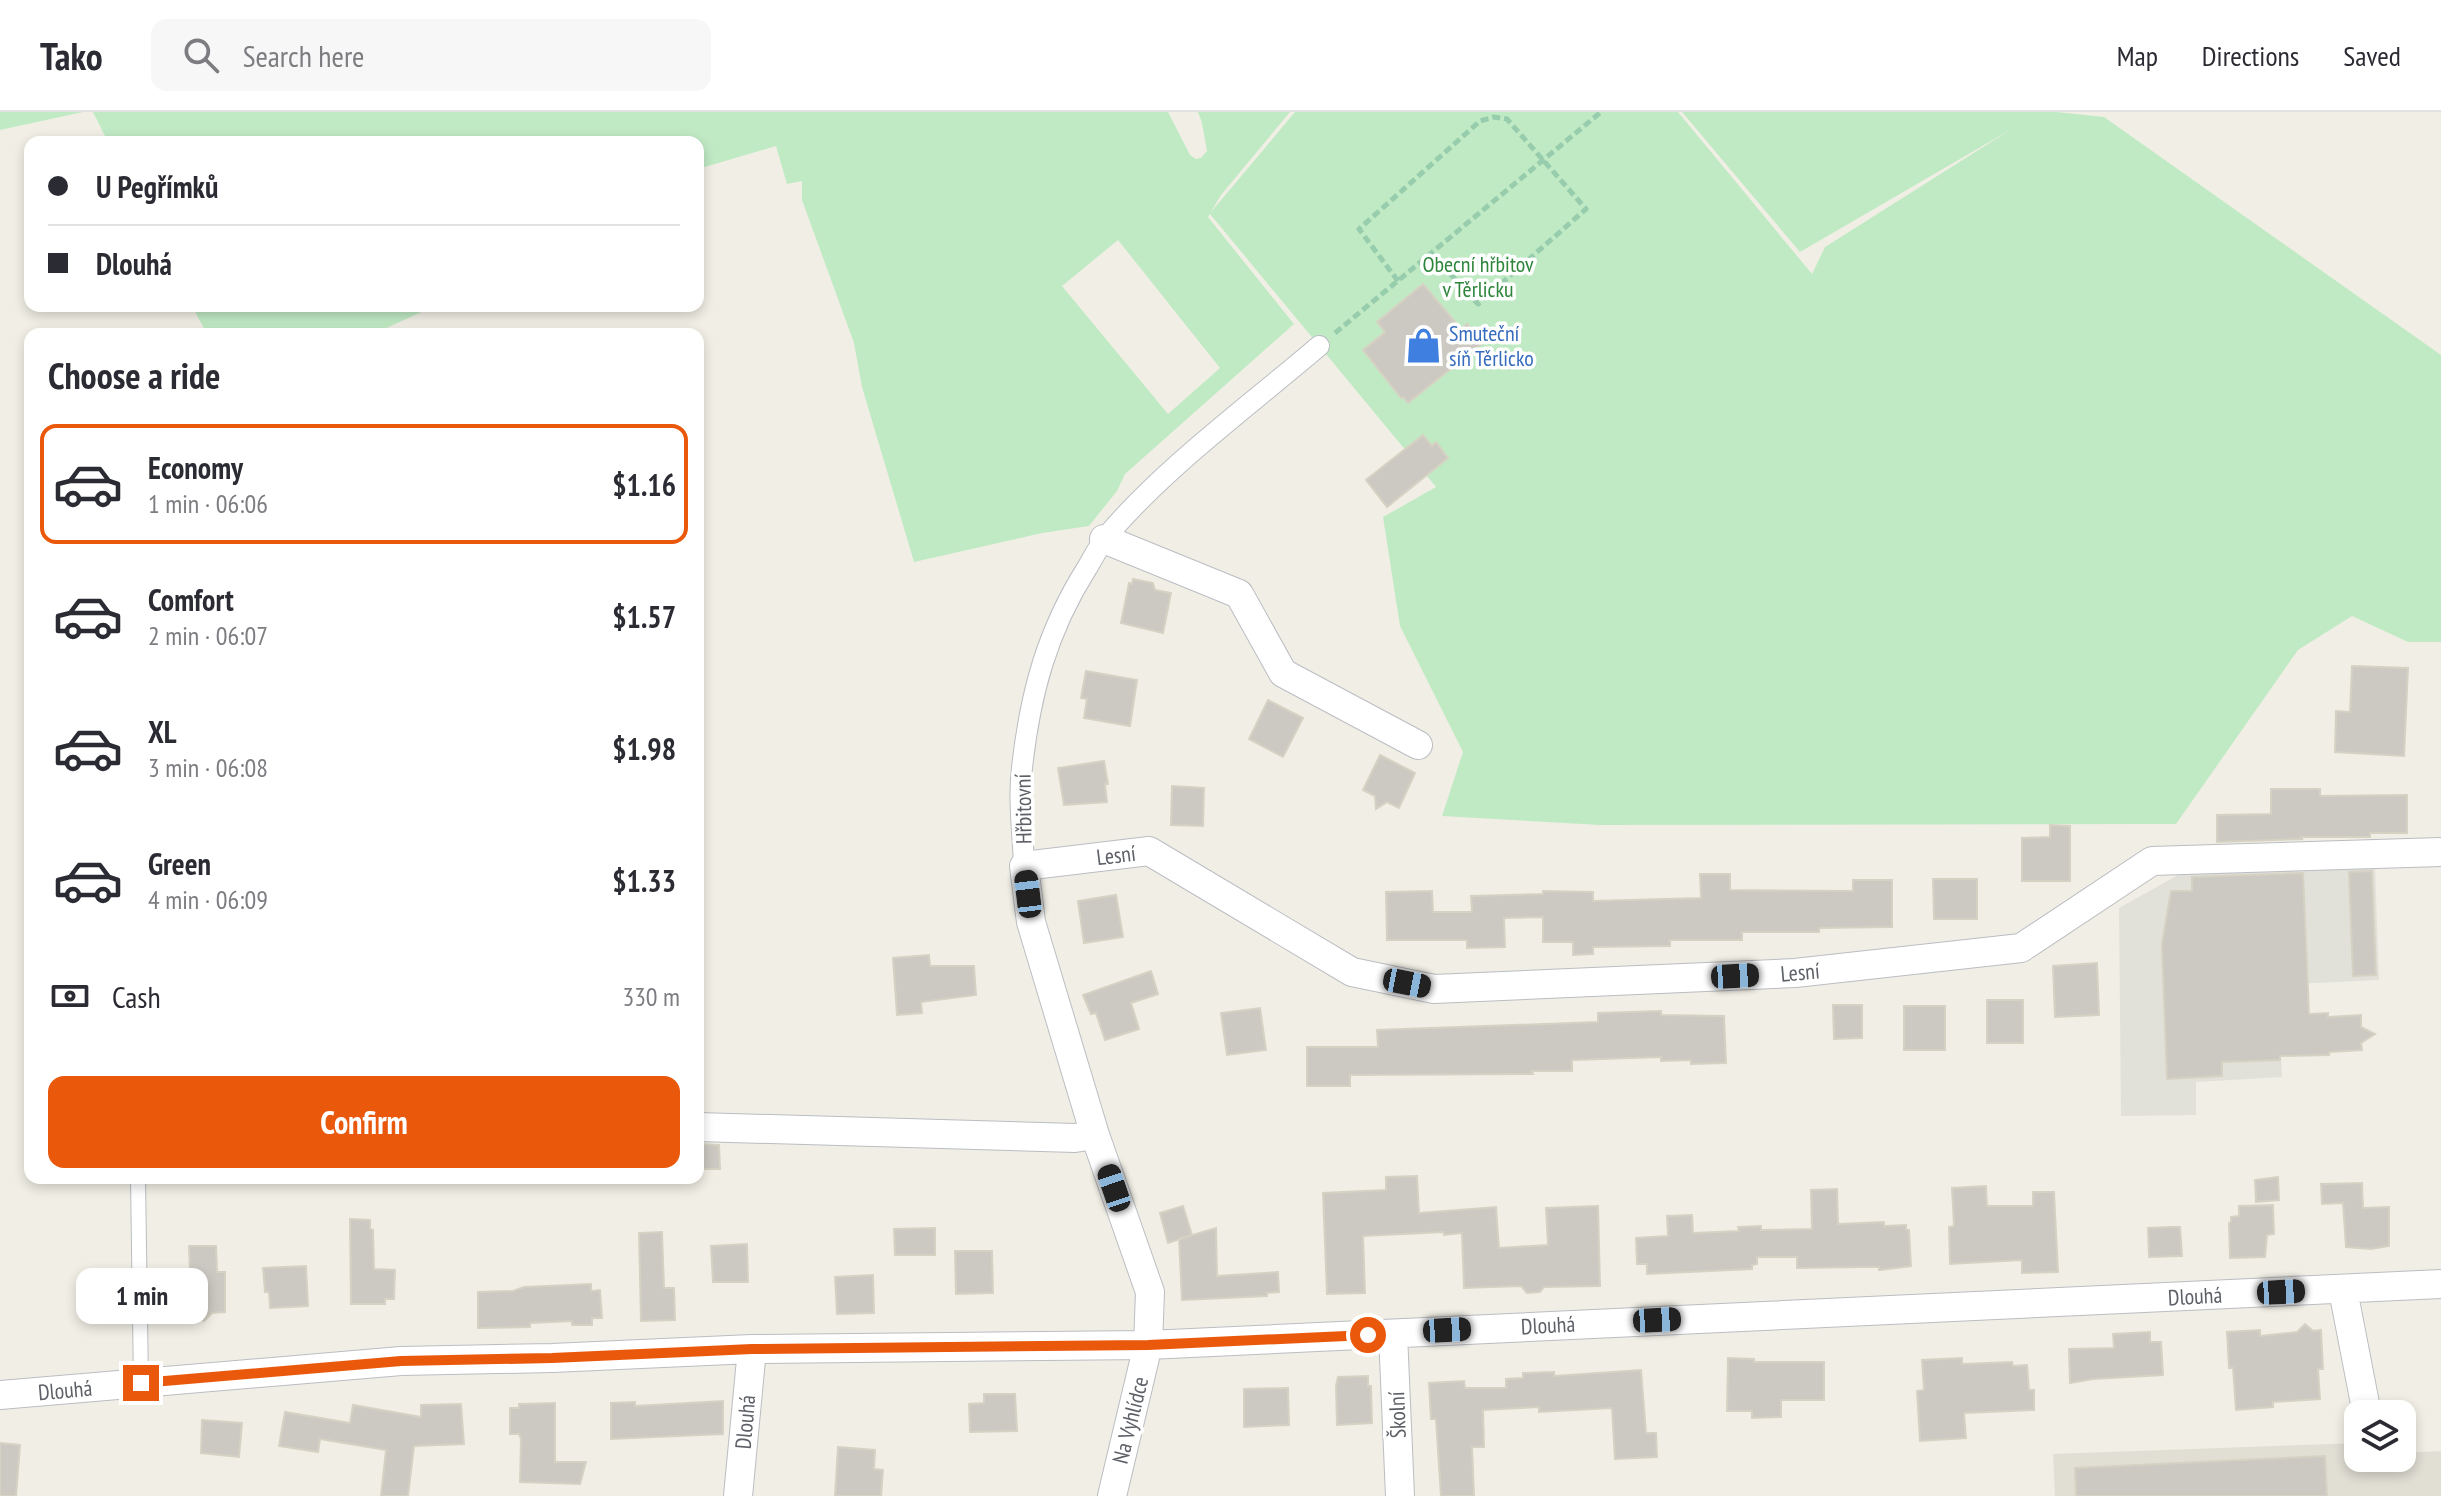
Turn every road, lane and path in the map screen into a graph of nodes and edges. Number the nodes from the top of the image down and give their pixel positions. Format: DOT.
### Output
graph roads {
  1 [pos="1601,112"];
  2 [pos="1544,159"];
  3 [pos="1431,253"];
  4 [pos="1398,281"];
  5 [pos="1319,346"];
  6 [pos="1104,539"];
  7 [pos="1418,745"];
  8 [pos="2441,852"];
  9 [pos="1024,866"];
  10 [pos="704,1127"];
  11 [pos="1095,1135"];
  12 [pos="138,1184"];
  13 [pos="2441,1284"];
  14 [pos="2343,1290"];
  15 [pos="1393,1334"];
  16 [pos="1148,1345"];
  17 [pos="752,1349"];
  18 [pos="141,1383"];
  19 [pos="0,1395"];
  20 [pos="2364,1400"];
  21 [pos="738,1496"];
  22 [pos="1112,1496"];
  23 [pos="1400,1496"];
  1 -- 2 [label="path"];
  2 -- 3 [label="path"];
  2 -- 3 [label="path"];
  2 -- 4 [label="path"];
  3 -- 4 [label="path"];
  4 -- 5 [label="path"];
  5 -- 6 [label="street, Hřbitovní"];
  6 -- 7 [label="street"];
  6 -- 9 [label="street, Hřbitovní"];
  8 -- 9 [label="street, Lesní"];
  9 -- 11 [label="street, Hřbitovní"];
  10 -- 11 [label="street"];
  11 -- 16 [label="street, Hřbitovní"];
  12 -- 18 [label="lane"];
  13 -- 14 [label="street, Dlouhá"];
  14 -- 15 [label="street, Dlouhá"];
  14 -- 20 [label="street"];
  15 -- 16 [label="street, Dlouhá"];
  15 -- 23 [label="street, Školní"];
  16 -- 17 [label="street, Dlouhá"];
  16 -- 22 [label="street, Na Vyhlídce"];
  17 -- 18 [label="street, Dlouhá"];
  17 -- 21 [label="street, Dlouhá"];
  18 -- 19 [label="street, Dlouhá"];
}
